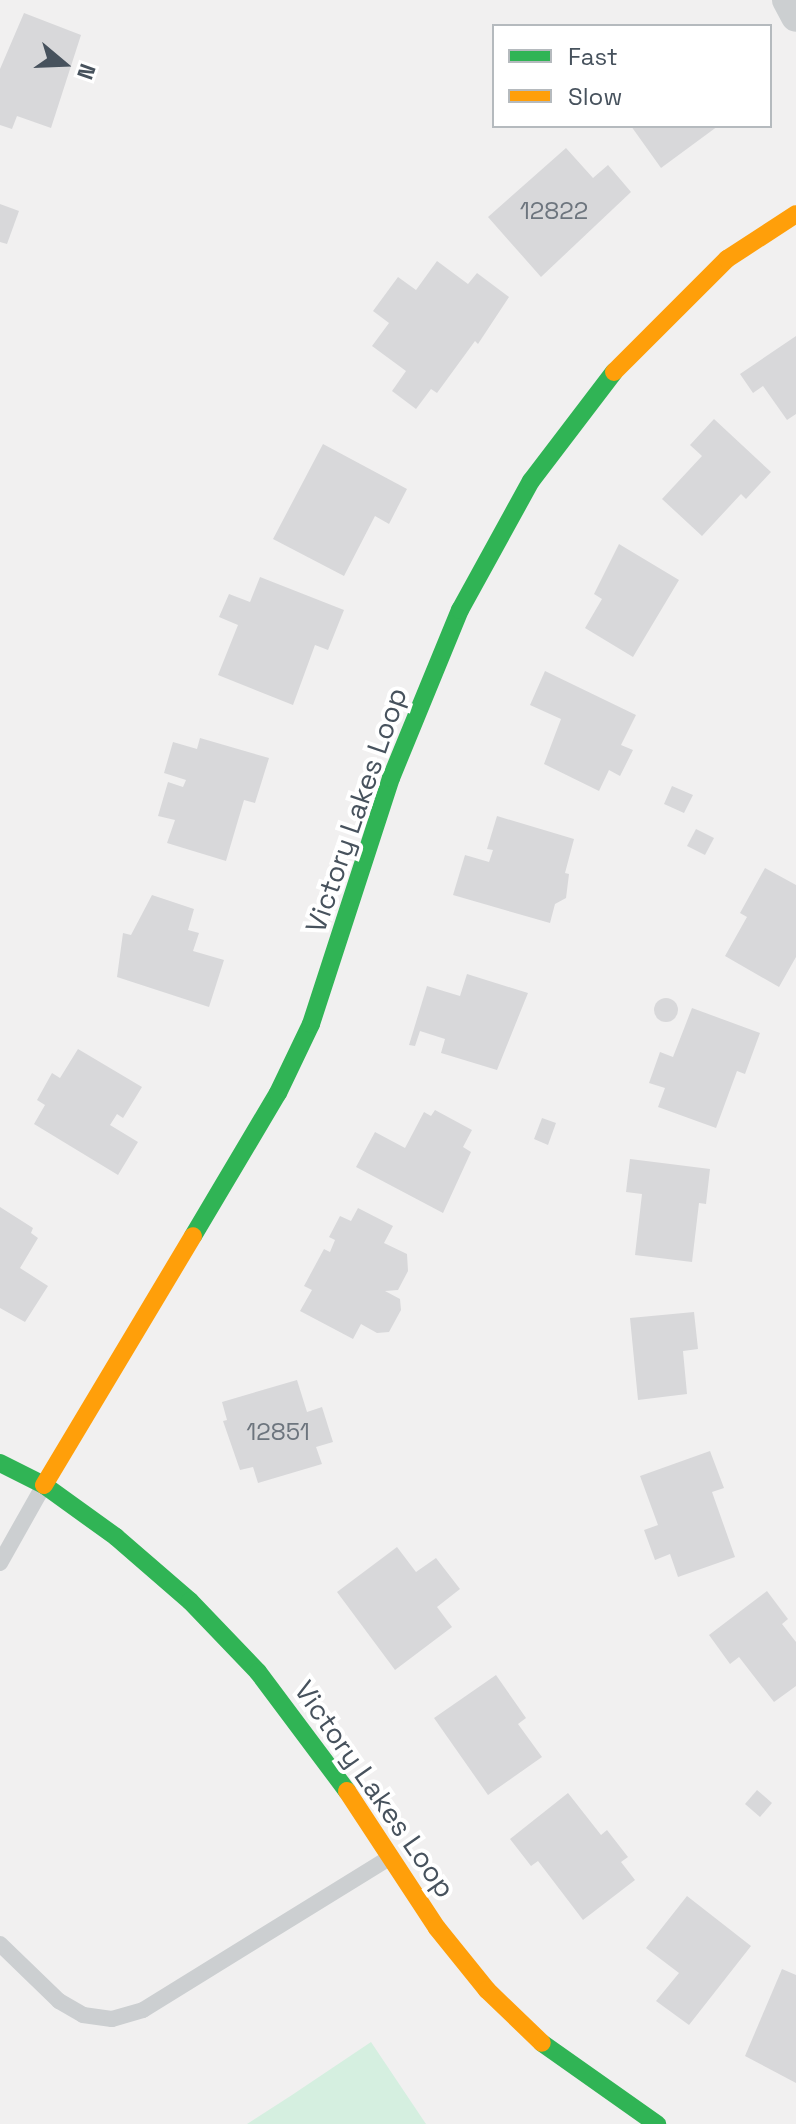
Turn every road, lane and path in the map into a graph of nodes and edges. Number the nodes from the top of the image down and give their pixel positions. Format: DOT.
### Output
graph roads {
  1 [pos="787,0"];
  2 [pos="796,17"];
  3 [pos="796,214"];
  4 [pos="0,1463"];
  5 [pos="44,1485"];
  6 [pos="0,1563"];
  7 [pos="390,1857"];
  8 [pos="0,1944"];
  9 [pos="657,2124"];
  1 -- 2 [label="street"];
  3 -- 5 [label="street, Victory Lakes Loop"];
  4 -- 5 [label="street, Victory Lakes Loop"];
  5 -- 6 [label="lane"];
  5 -- 7 [label="street, Victory Lakes Loop"];
  7 -- 8 [label="lane"];
  7 -- 9 [label="street, Victory Lakes Loop"];
}
